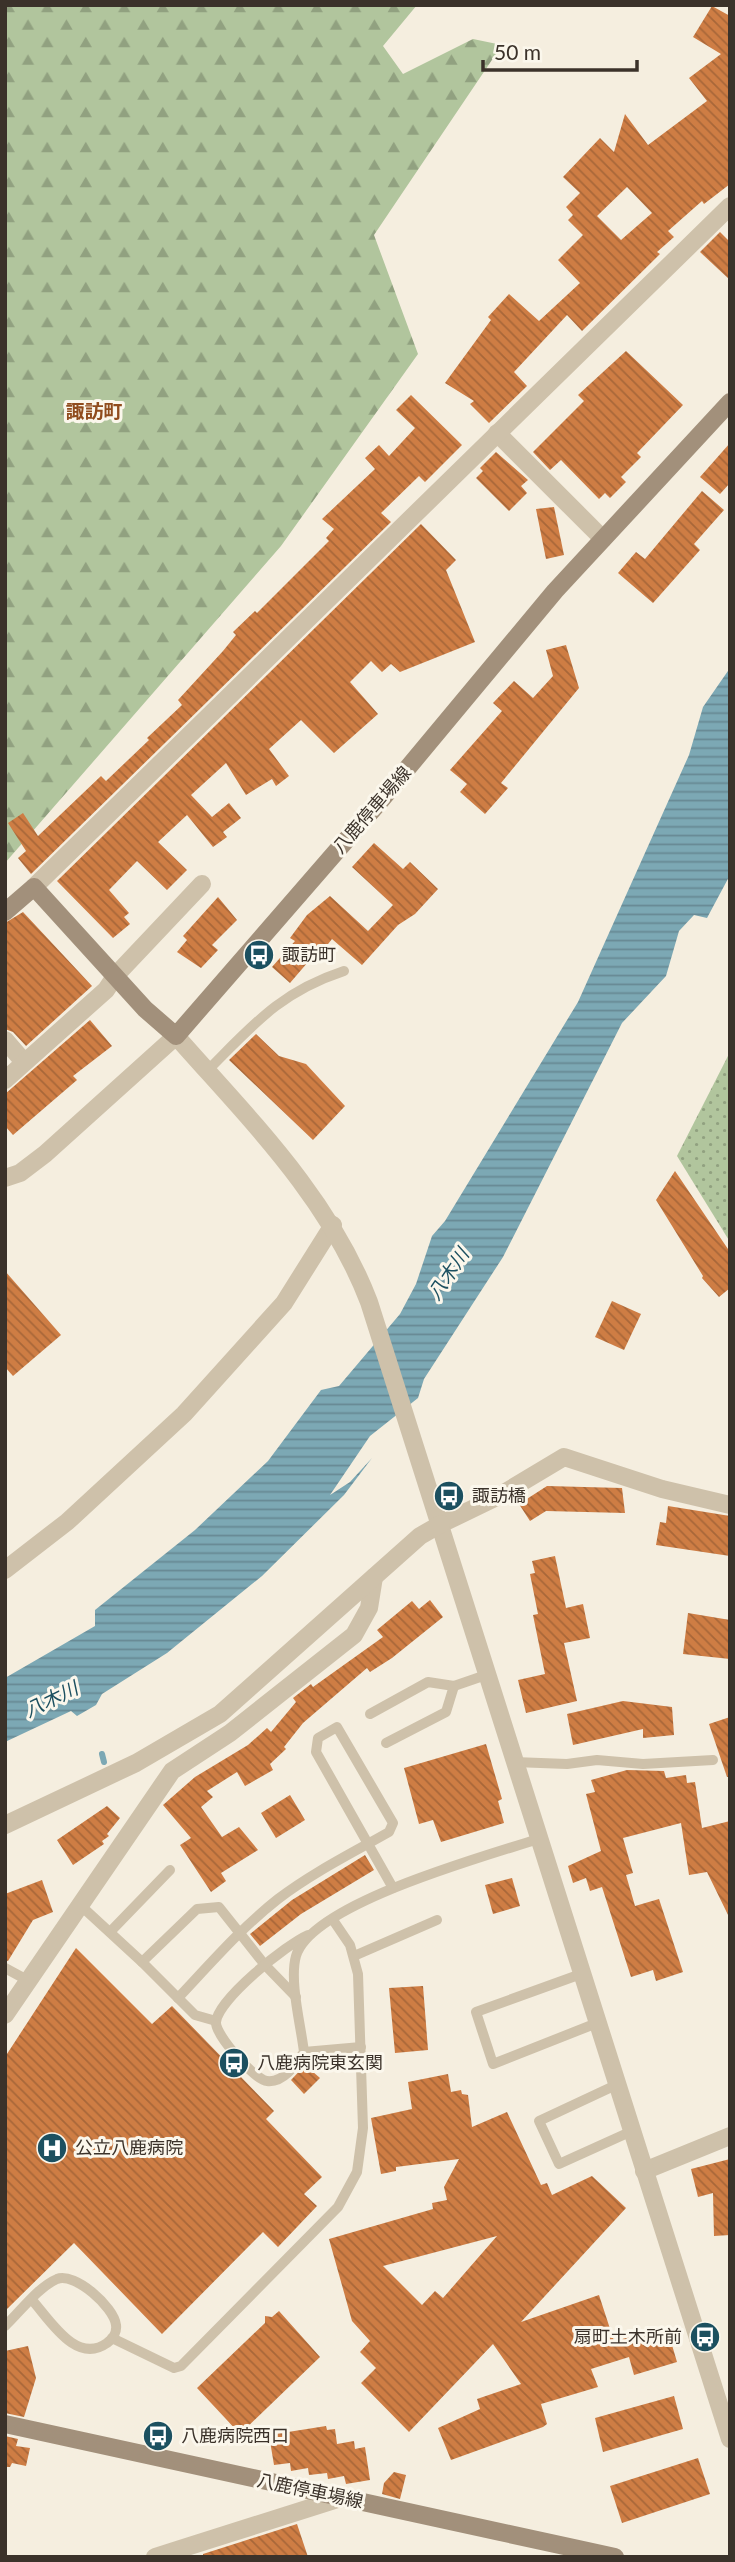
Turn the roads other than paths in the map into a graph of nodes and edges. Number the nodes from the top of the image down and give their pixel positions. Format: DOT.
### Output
graph roads {
  1 [pos="730,206"];
  2 [pos="730,402"];
  3 [pos="497,432"];
  4 [pos="603,539"];
  5 [pos="202,884"];
  6 [pos="34,887"];
  7 [pos="5,912"];
  8 [pos="344,971"];
  9 [pos="116,975"];
  10 [pos="176,1035"];
  11 [pos="5,1040"];
  12 [pos="24,1062"];
  13 [pos="208,1071"];
  14 [pos="5,1080"];
  15 [pos="5,1178"];
  16 [pos="337,1231"];
  17 [pos="730,1505"];
  18 [pos="441,1524"];
  19 [pos="5,1570"];
  20 [pos="374,1577"];
  21 [pos="485,1675"];
  22 [pos="454,1686"];
  23 [pos="370,1714"];
  24 [pos="386,1743"];
  25 [pos="713,1760"];
  26 [pos="514,1762"];
  27 [pos="5,1825"];
  28 [pos="538,1839"];
  29 [pos="367,1844"];
  30 [pos="170,1870"];
  31 [pos="393,1888"];
  32 [pos="79,1904"];
  33 [pos="333,1920"];
  34 [pos="437,1920"];
  35 [pos="110,1932"];
  36 [pos="240,1933"];
  37 [pos="308,1935"];
  38 [pos="354,1956"];
  39 [pos="142,1962"];
  40 [pos="265,1965"];
  41 [pos="5,1968"];
  42 [pos="582,1974"];
  43 [pos="29,1981"];
  44 [pos="296,1997"];
  45 [pos="178,1998"];
  46 [pos="5,2015"];
  47 [pos="215,2021"];
  48 [pos="597,2023"];
  49 [pos="361,2047"];
  50 [pos="304,2052"];
  51 [pos="617,2084"];
  52 [pos="632,2131"];
  53 [pos="730,2136"];
  54 [pos="644,2171"];
  55 [pos="32,2301"];
  56 [pos="5,2326"];
  57 [pos="112,2338"];
  58 [pos="5,2424"];
  59 [pos="730,2439"];
  60 [pos="341,2498"];
  61 [pos="155,2557"];
  62 [pos="615,2557"];
  1 -- 3 [label="street"];
  2 -- 4 [label="main road, 八鹿停車場線"];
  3 -- 4 [label="street"];
  3 -- 6 [label="street"];
  4 -- 10 [label="main road, 八鹿停車場線"];
  5 -- 9 [label="street"];
  6 -- 7 [label="main road"];
  6 -- 9 [label="main road"];
  8 -- 13 [label="lane"];
  9 -- 10 [label="main road"];
  9 -- 12 [label="street"];
  10 -- 13 [label="street"];
  10 -- 15 [label="street"];
  11 -- 12 [label="street"];
  12 -- 14 [label="street"];
  13 -- 16 [label="street"];
  16 -- 18 [label="street"];
  16 -- 19 [label="street"];
  17 -- 18 [label="street"];
  18 -- 20 [label="street"];
  18 -- 21 [label="street"];
  20 -- 27 [label="street"];
  20 -- 32 [label="street"];
  21 -- 22 [label="lane"];
  21 -- 26 [label="street"];
  22 -- 23 [label="lane"];
  22 -- 24 [label="lane"];
  25 -- 26 [label="lane"];
  26 -- 28 [label="street"];
  28 -- 31 [label="lane"];
  28 -- 42 [label="street"];
  29 -- 29 [label="lane"];
  29 -- 31 [label="lane"];
  29 -- 36 [label="lane"];
  30 -- 35 [label="lane"];
  31 -- 33 [label="lane"];
  32 -- 35 [label="lane"];
  32 -- 43 [label="street"];
  33 -- 37 [label="lane"];
  33 -- 38 [label="lane"];
  34 -- 38 [label="lane"];
  35 -- 39 [label="lane"];
  36 -- 39 [label="lane"];
  36 -- 40 [label="lane"];
  36 -- 45 [label="lane"];
  37 -- 40 [label="lane"];
  37 -- 44 [label="lane"];
  38 -- 49 [label="lane"];
  39 -- 45 [label="lane"];
  40 -- 44 [label="lane"];
  40 -- 47 [label="lane"];
  41 -- 43 [label="lane"];
  42 -- 48 [label="street"];
  42 -- 48 [label="lane"];
  43 -- 46 [label="street"];
  44 -- 50 [label="lane"];
  45 -- 47 [label="lane"];
  47 -- 50 [label="lane"];
  48 -- 51 [label="street"];
  49 -- 50 [label="lane"];
  49 -- 57 [label="lane"];
  51 -- 52 [label="street"];
  51 -- 52 [label="lane"];
  52 -- 54 [label="street"];
  53 -- 54 [label="street"];
  54 -- 59 [label="street"];
  55 -- 56 [label="lane"];
  55 -- 57 [label="lane"];
  55 -- 57 [label="lane"];
  58 -- 60 [label="main road, 八鹿停車場線"];
  60 -- 61 [label="street"];
  60 -- 62 [label="main road, 八鹿停車場線"];
}
